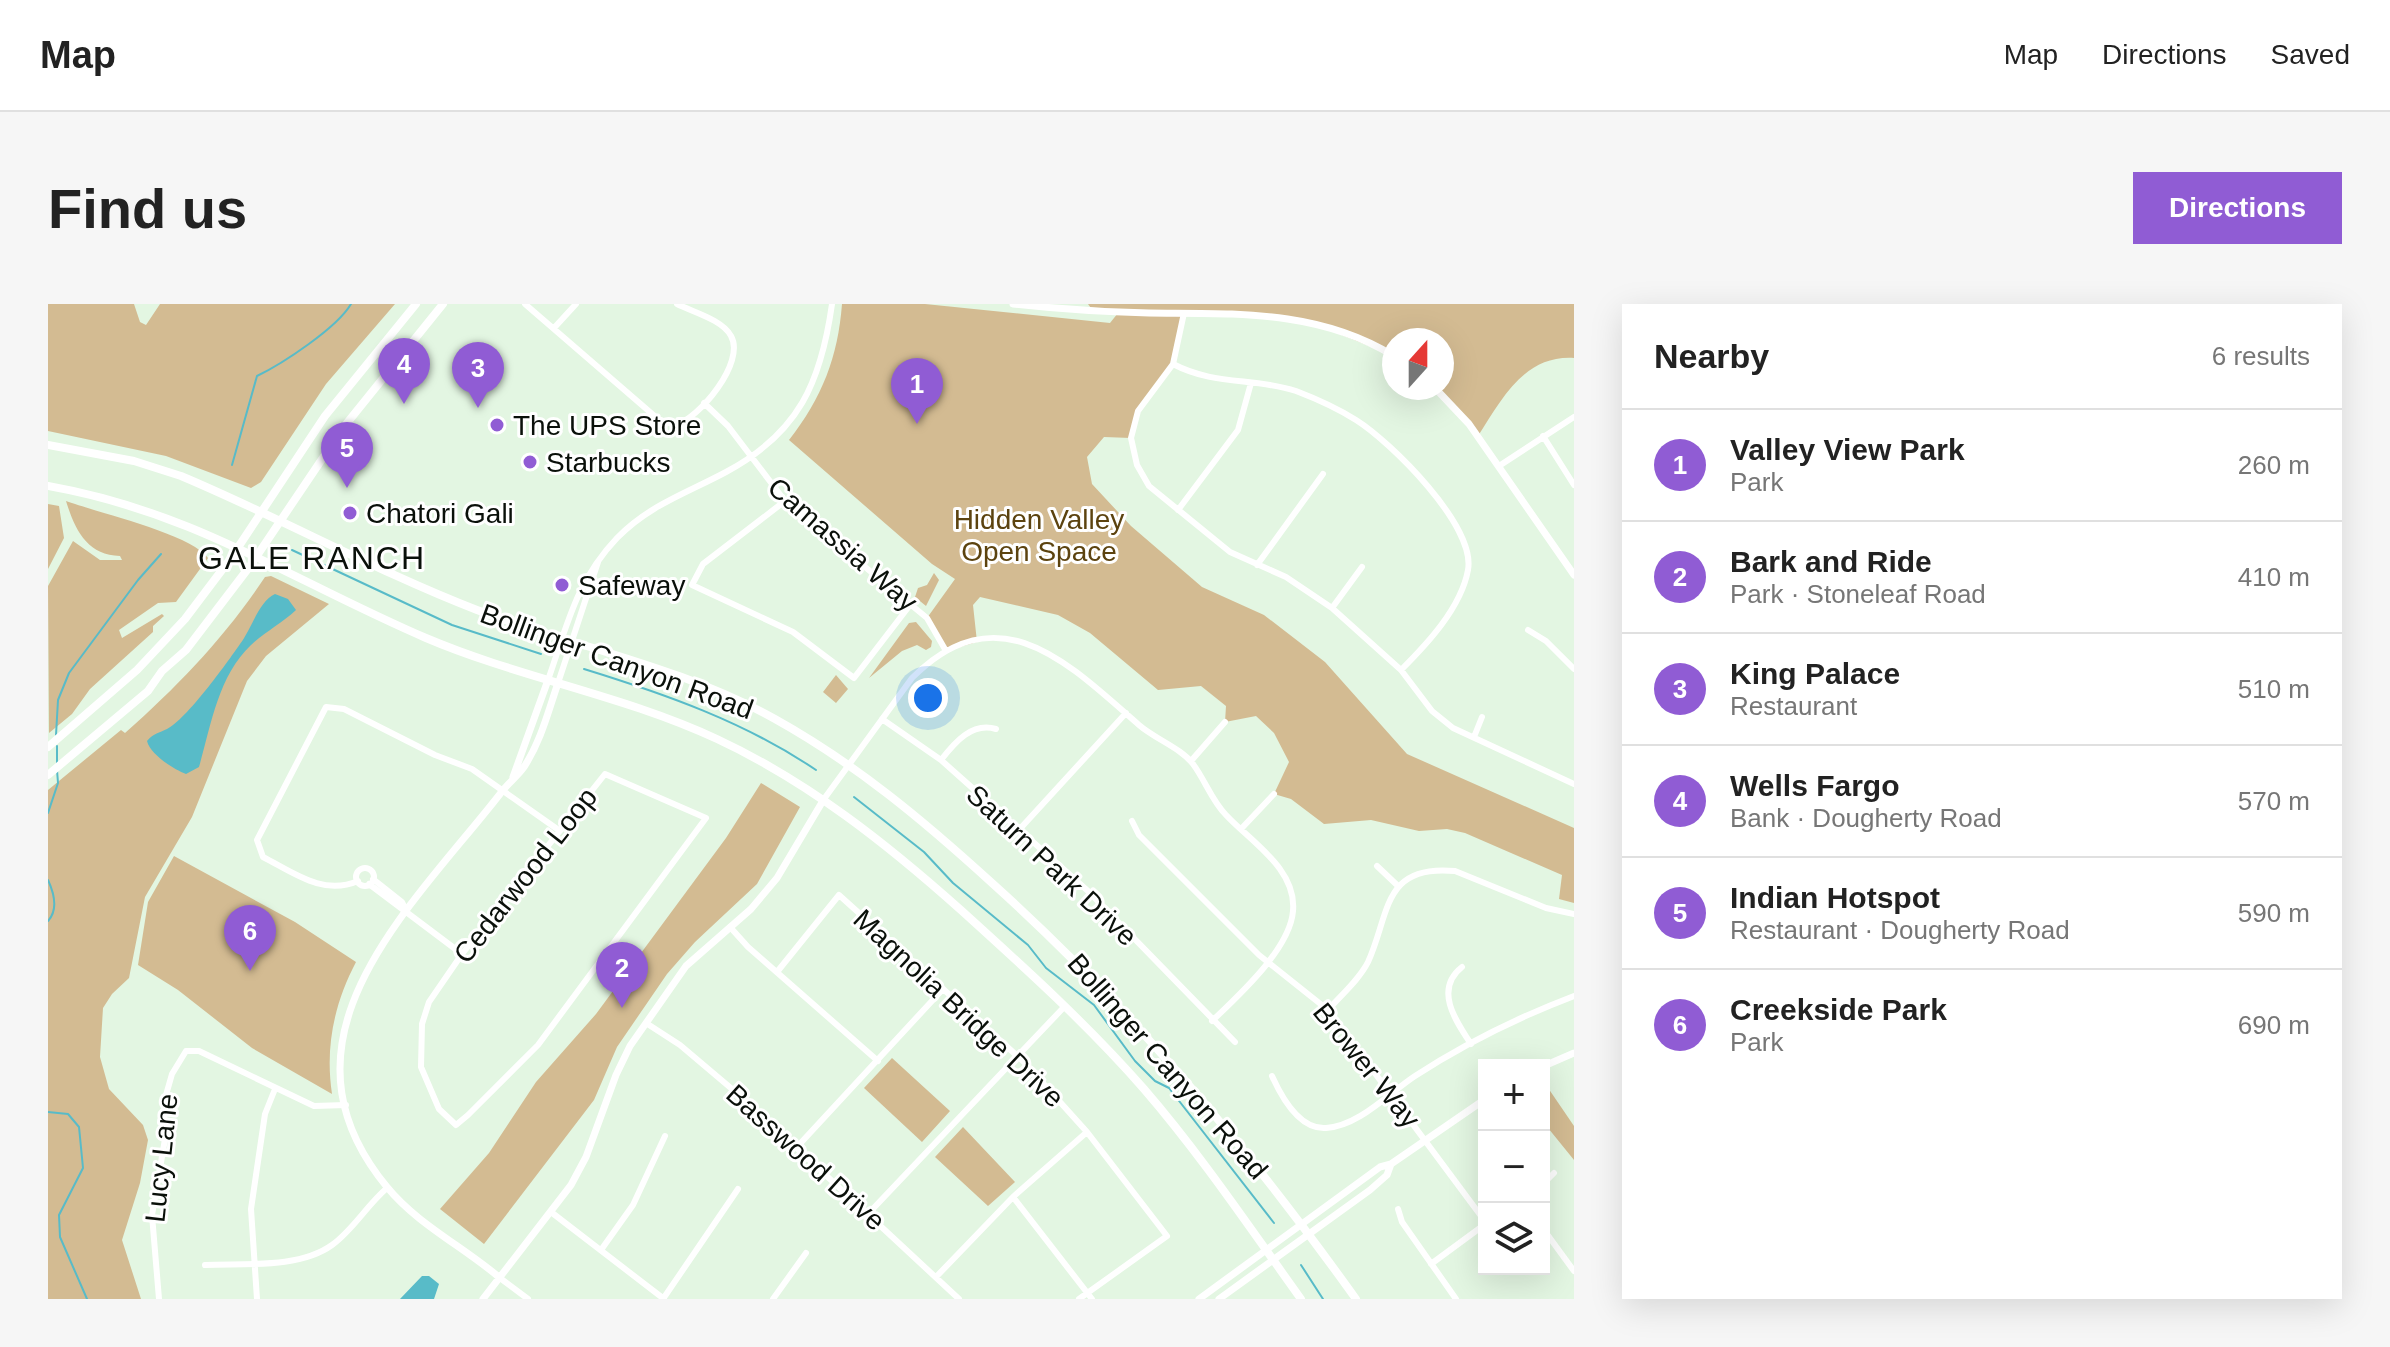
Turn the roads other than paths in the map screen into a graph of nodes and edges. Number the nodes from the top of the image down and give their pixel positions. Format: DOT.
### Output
graph roads {
  1 [pos="416,304"];
  2 [pos="443,304"];
  3 [pos="525,304"];
  4 [pos="576,304"];
  5 [pos="677,304"];
  6 [pos="832,304"];
  7 [pos="1013,304"];
  8 [pos="1184,313"];
  9 [pos="554,328"];
  10 [pos="1382,350"];
  11 [pos="1173,364"];
  12 [pos="1251,383"];
  13 [pos="1446,400"];
  14 [pos="704,403"];
  15 [pos="1574,417"];
  16 [pos="1543,436"];
  17 [pos="48,445"];
  18 [pos="751,457"];
  19 [pos="1499,466"];
  20 [pos="1323,474"];
  21 [pos="1574,485"];
  22 [pos="48,486"];
  23 [pos="785,501"];
  24 [pos="1178,510"];
  25 [pos="262,511"];
  26 [pos="281,522"];
  27 [pos="239,546"];
  28 [pos="258,555"];
  29 [pos="598,562"];
  30 [pos="1257,565"];
  31 [pos="1362,567"];
  32 [pos="1574,575"];
  33 [pos="910,605"];
  34 [pos="1332,608"];
  35 [pos="1528,630"];
  36 [pos="562,639"];
  37 [pos="573,642"];
  38 [pos="946,651"];
  39 [pos="1574,669"];
  40 [pos="1401,670"];
  41 [pos="548,680"];
  42 [pos="558,683"];
  43 [pos="1126,713"];
  44 [pos="1482,717"];
  45 [pos="882,719"];
  46 [pos="1225,722"];
  47 [pos="996,729"];
  48 [pos="1474,737"];
  49 [pos="48,747"];
  50 [pos="941,760"];
  51 [pos="1191,761"];
  52 [pos="850,764"];
  53 [pos="48,775"];
  54 [pos="513,777"];
  55 [pos="1574,784"];
  56 [pos="503,789"];
  57 [pos="1274,794"];
  58 [pos="824,799"];
  59 [pos="1132,821"];
  60 [pos="1241,829"];
  61 [pos="560,831"];
  62 [pos="1018,831"];
  63 [pos="1377,866"];
  64 [pos="358,881"];
  65 [pos="371,882"];
  66 [pos="1397,885"];
  67 [pos="407,912"];
  68 [pos="1574,914"];
  69 [pos="730,927"];
  70 [pos="462,954"];
  71 [pos="1268,962"];
  72 [pos="1462,967"];
  73 [pos="777,972"];
  74 [pos="943,989"];
  75 [pos="1574,996"];
  76 [pos="1065,1006"];
  77 [pos="1328,1010"];
  78 [pos="1212,1021"];
  79 [pos="646,1023"];
  80 [pos="1235,1042"];
  81 [pos="1471,1044"];
  82 [pos="1572,1054"];
  83 [pos="1017,1055"];
  84 [pos="878,1061"];
  85 [pos="1550,1063"];
  86 [pos="1574,1065"];
  87 [pos="1272,1076"];
  88 [pos="275,1089"];
  89 [pos="1391,1092"];
  90 [pos="1478,1104"];
  91 [pos="346,1105"];
  92 [pos="1087,1132"];
  93 [pos="665,1136"];
  94 [pos="1427,1140"];
  95 [pos="797,1147"];
  96 [pos="1391,1164"];
  97 [pos="1554,1173"];
  98 [pos="1550,1177"];
  99 [pos="387,1188"];
  100 [pos="738,1189"];
  101 [pos="1013,1197"];
  102 [pos="1398,1209"];
  103 [pos="551,1212"];
  104 [pos="868,1214"];
  105 [pos="1478,1214"];
  106 [pos="1302,1224"];
  107 [pos="1478,1228"];
  108 [pos="1310,1235"];
  109 [pos="1550,1238"];
  110 [pos="1265,1249"];
  111 [pos="601,1250"];
  112 [pos="806,1253"];
  113 [pos="1274,1261"];
  114 [pos="254,1262"];
  115 [pos="1431,1264"];
  116 [pos="205,1265"];
  117 [pos="1574,1271"];
  118 [pos="936,1277"];
  119 [pos="500,1278"];
  120 [pos="1090,1296"];
  121 [pos="159,1299"];
  122 [pos="257,1299"];
  123 [pos="483,1299"];
  124 [pos="528,1299"];
  125 [pos="664,1299"];
  126 [pos="773,1299"];
  127 [pos="959,1299"];
  128 [pos="1079,1299"];
  129 [pos="1199,1299"];
  130 [pos="1219,1299"];
  131 [pos="1301,1299"];
  132 [pos="1356,1299"];
  133 [pos="1456,1299"];
  1 -- 25 [label="main road"];
  2 -- 26 [label="main road"];
  3 -- 9 [label="street"];
  4 -- 9 [label="street"];
  5 -- 14 [label="street"];
  6 -- 18 [label="street"];
  7 -- 8 [label="street"];
  8 -- 10 [label="street"];
  8 -- 11 [label="street"];
  9 -- 14 [label="street"];
  11 -- 12 [label="street"];
  11 -- 24 [label="street"];
  12 -- 24 [label="street"];
  12 -- 40 [label="street"];
  13 -- 19 [label="street"];
  14 -- 18 [label="street, Camassia Way"];
  15 -- 16 [label="street"];
  16 -- 19 [label="street"];
  16 -- 21 [label="street"];
  17 -- 25 [label="main road, Bollinger Canyon Road"];
  18 -- 23 [label="street, Camassia Way"];
  18 -- 29 [label="street"];
  19 -- 32 [label="street"];
  20 -- 30 [label="street"];
  22 -- 27 [label="main road, Bollinger Canyon Road"];
  23 -- 33 [label="street, Camassia Way"];
  23 -- 33 [label="street"];
  24 -- 30 [label="street"];
  25 -- 26 [label="main road, Bollinger Canyon Road"];
  25 -- 27 [label="main road"];
  26 -- 28 [label="main road"];
  26 -- 36 [label="main road, Bollinger Canyon Road"];
  27 -- 28 [label="main road, Bollinger Canyon Road"];
  27 -- 49 [label="main road"];
  28 -- 41 [label="main road, Bollinger Canyon Road"];
  28 -- 53 [label="main road"];
  29 -- 36 [label="street"];
  29 -- 37 [label="street"];
  30 -- 34 [label="street"];
  31 -- 34 [label="street"];
  33 -- 38 [label="street, Camassia Way"];
  34 -- 40 [label="street"];
  35 -- 39 [label="street"];
  36 -- 37 [label="main road, Bollinger Canyon Road"];
  36 -- 41 [label="street"];
  37 -- 42 [label="street"];
  37 -- 52 [label="main road, Bollinger Canyon Road"];
  38 -- 43 [label="street"];
  38 -- 45 [label="street"];
  40 -- 48 [label="street"];
  41 -- 42 [label="main road, Bollinger Canyon Road"];
  41 -- 54 [label="street"];
  42 -- 54 [label="street"];
  42 -- 58 [label="main road, Bollinger Canyon Road"];
  43 -- 51 [label="street"];
  43 -- 62 [label="street"];
  44 -- 48 [label="street"];
  45 -- 50 [label="street, Saturn Park Drive"];
  45 -- 52 [label="street"];
  46 -- 51 [label="street"];
  47 -- 50 [label="street"];
  48 -- 55 [label="street"];
  50 -- 62 [label="street, Saturn Park Drive"];
  51 -- 60 [label="street"];
  52 -- 58 [label="street"];
  52 -- 106 [label="main road, Bollinger Canyon Road"];
  54 -- 56 [label="street"];
  56 -- 61 [label="street"];
  56 -- 64 [label="street"];
  56 -- 67 [label="street"];
  57 -- 60 [label="street"];
  58 -- 69 [label="street"];
  58 -- 76 [label="main road, Bollinger Canyon Road"];
  59 -- 71 [label="street, Brower Way"];
  60 -- 71 [label="street"];
  61 -- 70 [label="street, Cedarwood Loop"];
  61 -- 70 [label="street, Cedarwood Loop"];
  62 -- 78 [label="street, Saturn Park Drive"];
  63 -- 66 [label="street"];
  64 -- 65 [label="street"];
  64 -- 65 [label="street"];
  65 -- 67 [label="street"];
  66 -- 68 [label="street"];
  66 -- 77 [label="street"];
  67 -- 70 [label="street"];
  67 -- 91 [label="street"];
  69 -- 73 [label="street"];
  69 -- 79 [label="street"];
  71 -- 77 [label="street, Brower Way"];
  71 -- 78 [label="street"];
  72 -- 81 [label="street"];
  73 -- 74 [label="street, Magnolia Bridge Drive"];
  73 -- 84 [label="street"];
  74 -- 83 [label="street, Magnolia Bridge Drive"];
  74 -- 84 [label="street"];
  75 -- 81 [label="street"];
  76 -- 83 [label="street"];
  76 -- 110 [label="main road, Bollinger Canyon Road"];
  77 -- 89 [label="street, Brower Way"];
  78 -- 80 [label="street, Saturn Park Drive"];
  79 -- 95 [label="street, Basswood Drive"];
  79 -- 103 [label="street"];
  81 -- 89 [label="street"];
  82 -- 85 [label="street"];
  82 -- 86 [label="street"];
  83 -- 92 [label="street, Magnolia Bridge Drive"];
  83 -- 104 [label="street"];
  84 -- 95 [label="street"];
  87 -- 89 [label="street"];
  88 -- 91 [label="street, Lucy Lane"];
  88 -- 114 [label="street"];
  88 -- 121 [label="street, Lucy Lane"];
  89 -- 94 [label="street, Brower Way"];
  90 -- 94 [label="street"];
  91 -- 99 [label="street"];
  92 -- 101 [label="street"];
  92 -- 120 [label="street, Magnolia Bridge Drive"];
  93 -- 111 [label="street"];
  94 -- 96 [label="street"];
  94 -- 105 [label="street, Brower Way"];
  95 -- 104 [label="street, Basswood Drive"];
  96 -- 106 [label="street"];
  96 -- 108 [label="street"];
  97 -- 98 [label="street"];
  99 -- 114 [label="street"];
  99 -- 119 [label="street"];
  100 -- 125 [label="street"];
  101 -- 118 [label="street"];
  101 -- 120 [label="street"];
  102 -- 115 [label="street"];
  103 -- 111 [label="street"];
  103 -- 119 [label="street"];
  104 -- 118 [label="street, Basswood Drive"];
  106 -- 108 [label="main road, Bollinger Canyon Road"];
  106 -- 110 [label="street"];
  107 -- 115 [label="street"];
  108 -- 113 [label="street"];
  108 -- 132 [label="main road, Bollinger Canyon Road"];
  109 -- 117 [label="street"];
  110 -- 113 [label="main road, Bollinger Canyon Road"];
  110 -- 129 [label="street"];
  111 -- 125 [label="street"];
  112 -- 126 [label="street"];
  113 -- 130 [label="street"];
  113 -- 131 [label="main road, Bollinger Canyon Road"];
  114 -- 116 [label="street"];
  114 -- 122 [label="street"];
  115 -- 133 [label="street"];
  118 -- 127 [label="street, Basswood Drive"];
  119 -- 123 [label="street"];
  119 -- 124 [label="street"];
  120 -- 128 [label="street"];
}
